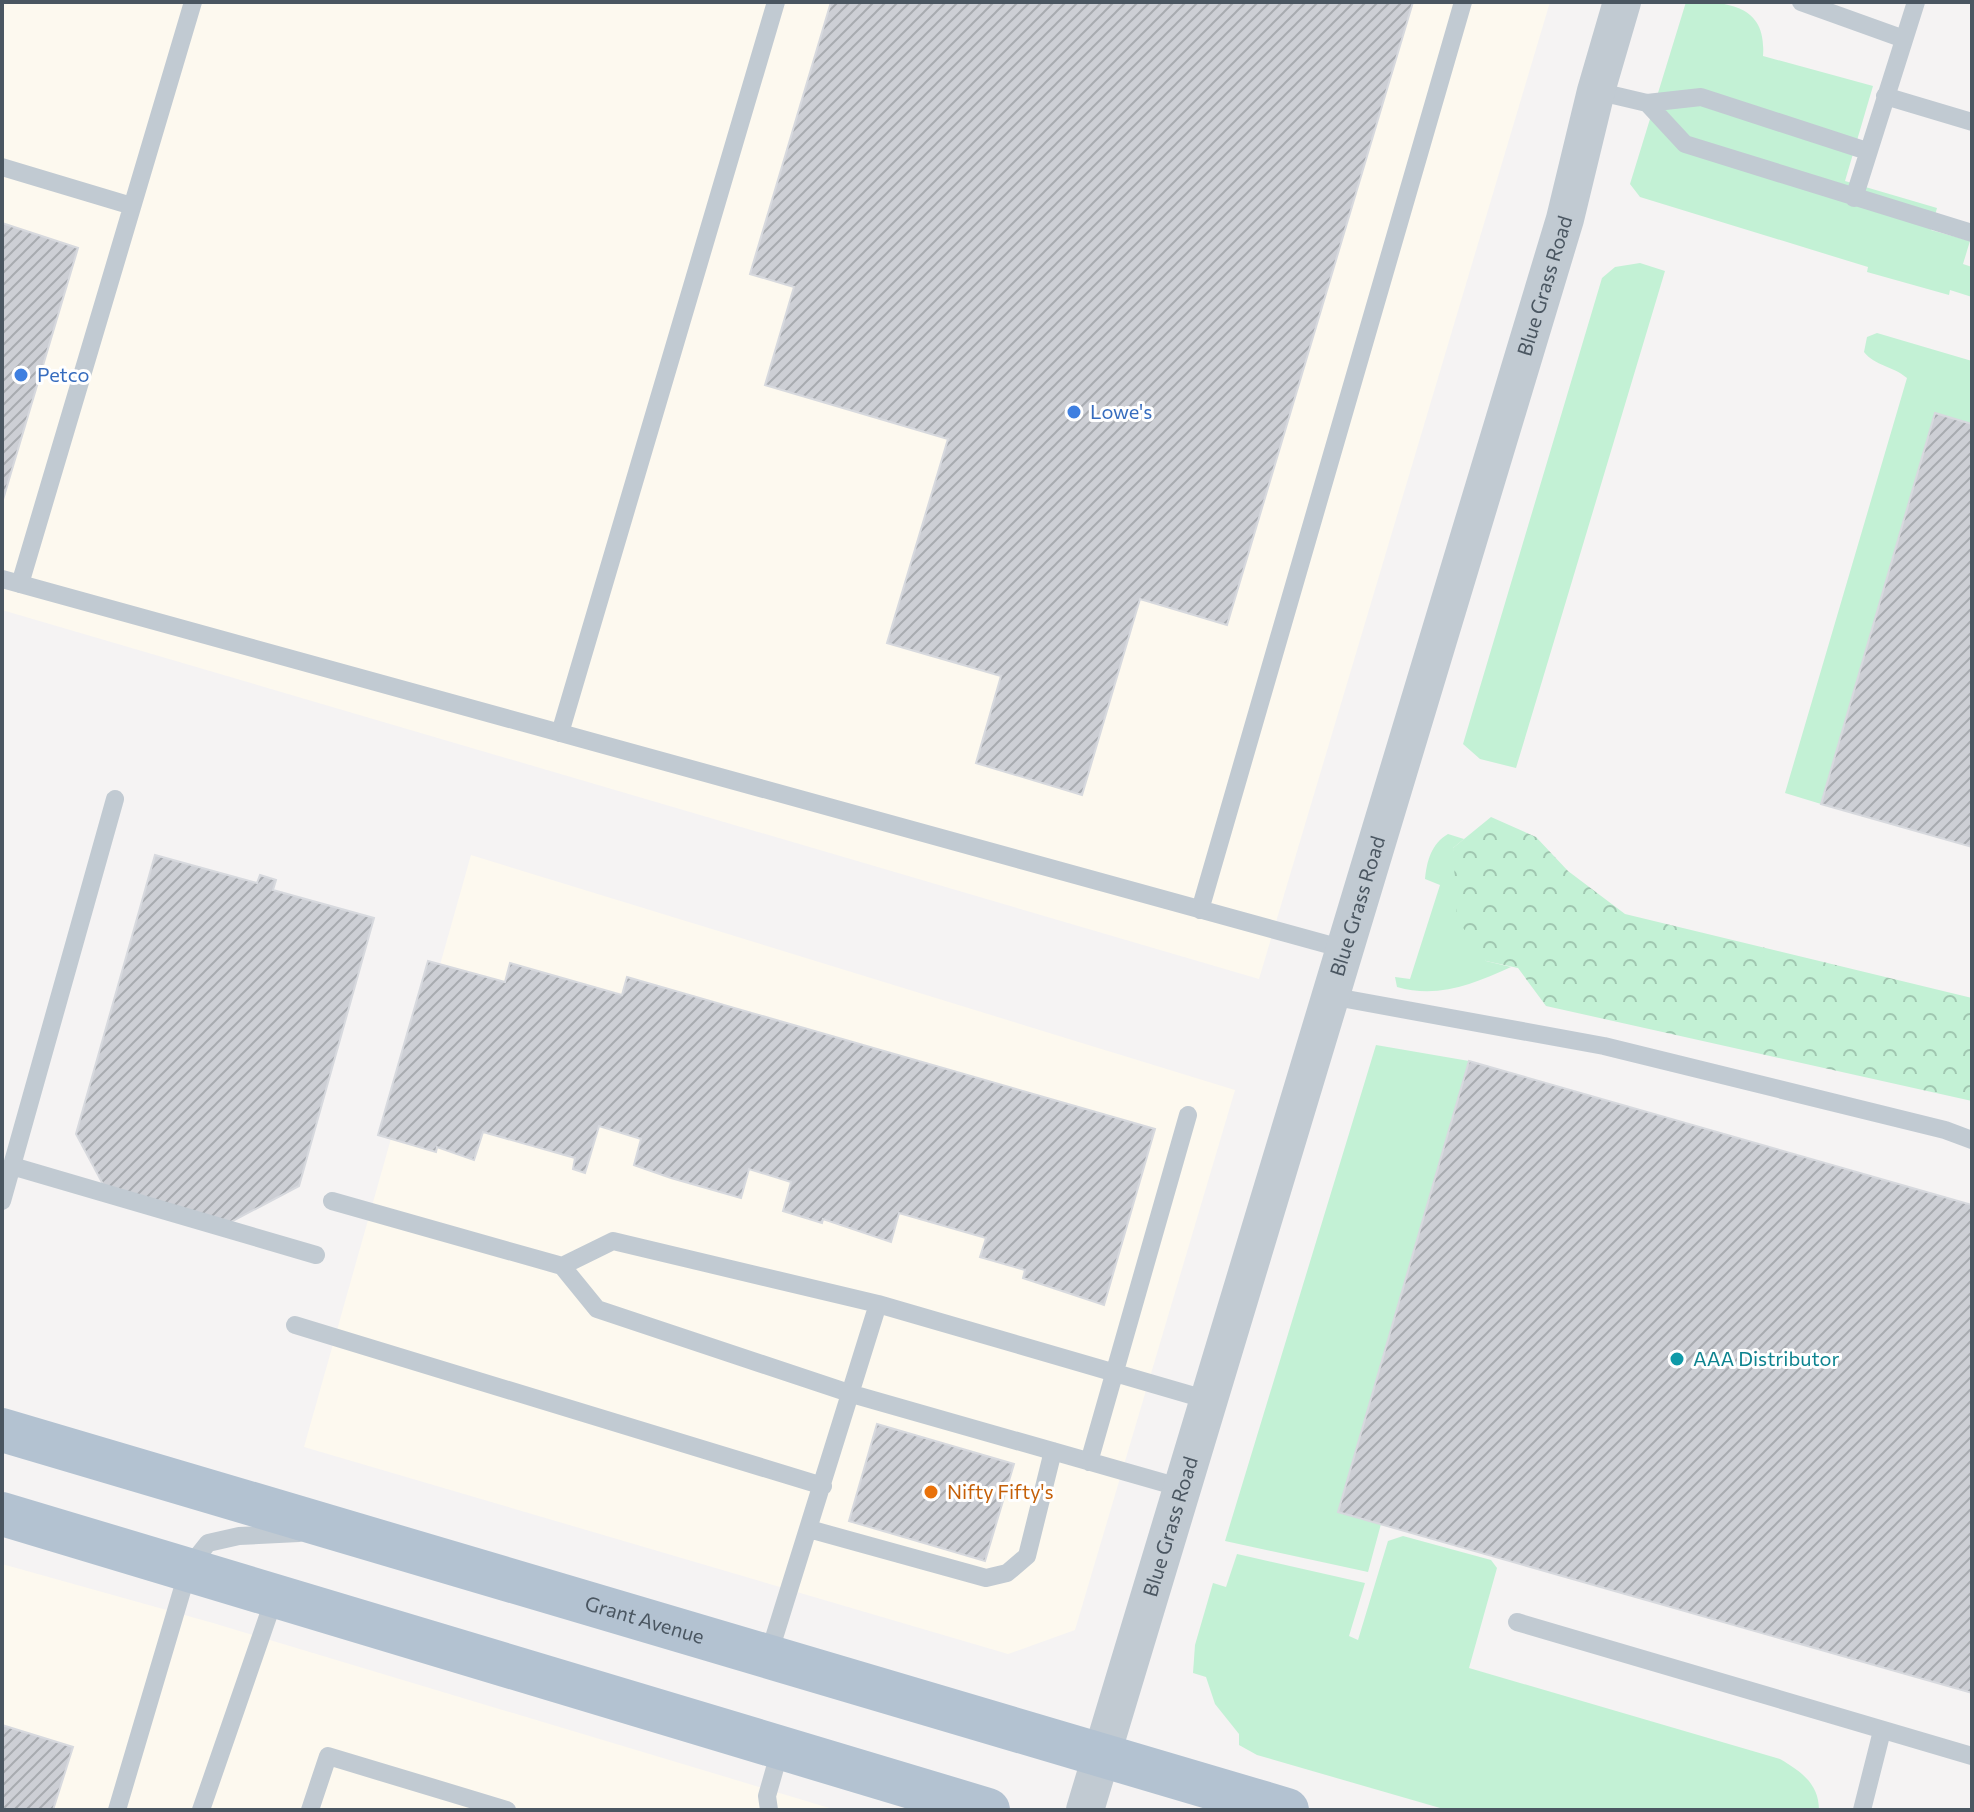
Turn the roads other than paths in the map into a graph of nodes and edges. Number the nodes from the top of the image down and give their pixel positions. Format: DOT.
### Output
graph roads {
  1 [pos="193,2"];
  2 [pos="776,2"];
  3 [pos="1463,2"];
  4 [pos="1622,2"];
  5 [pos="1801,2"];
  6 [pos="1916,2"];
  7 [pos="1904,39"];
  8 [pos="1596,91"];
  9 [pos="1885,96"];
  10 [pos="1647,103"];
  11 [pos="1972,122"];
  12 [pos="1867,151"];
  13 [pos="2,167"];
  14 [pos="1854,198"];
  15 [pos="132,206"];
  16 [pos="1972,233"];
  17 [pos="11,582"];
  18 [pos="560,733"];
  19 [pos="115,799"];
  20 [pos="1200,910"];
  21 [pos="1344,949"];
  22 [pos="1330,996"];
  23 [pos="1188,1115"];
  24 [pos="1972,1140"];
  25 [pos="12,1166"];
  26 [pos="2,1201"];
  27 [pos="332,1201"];
  28 [pos="316,1255"];
  29 [pos="562,1266"];
  30 [pos="878,1304"];
  31 [pos="295,1325"];
  32 [pos="1114,1373"];
  33 [pos="852,1394"];
  34 [pos="1208,1400"];
  35 [pos="2,1430"];
  36 [pos="1053,1451"];
  37 [pos="1089,1462"];
  38 [pos="823,1486"];
  39 [pos="1182,1488"];
  40 [pos="2,1514"];
  41 [pos="809,1529"];
  42 [pos="358,1534"];
  43 [pos="189,1567"];
  44 [pos="276,1593"];
  45 [pos="1517,1622"];
  46 [pos="768,1657"];
  47 [pos="1882,1731"];
  48 [pos="781,1747"];
  49 [pos="1101,1756"];
  50 [pos="1972,1756"];
  51 [pos="117,1810"];
  52 [pos="201,1810"];
  53 [pos="310,1810"];
  54 [pos="507,1810"];
  55 [pos="769,1810"];
  56 [pos="988,1810"];
  57 [pos="1085,1810"];
  58 [pos="1287,1810"];
  59 [pos="1862,1810"];
  1 -- 15 [label="lane"];
  2 -- 18 [label="lane"];
  3 -- 20 [label="lane"];
  4 -- 8 [label="street, Blue Grass Road"];
  5 -- 7 [label="lane"];
  6 -- 7 [label="lane"];
  7 -- 9 [label="lane"];
  8 -- 10 [label="lane"];
  8 -- 21 [label="street, Blue Grass Road"];
  9 -- 11 [label="lane"];
  9 -- 12 [label="lane"];
  10 -- 12 [label="lane"];
  10 -- 14 [label="lane"];
  12 -- 14 [label="lane"];
  13 -- 15 [label="lane"];
  14 -- 16 [label="lane"];
  15 -- 17 [label="lane"];
  17 -- 18 [label="lane"];
  18 -- 20 [label="lane"];
  19 -- 25 [label="lane"];
  20 -- 21 [label="lane"];
  21 -- 22 [label="street, Blue Grass Road"];
  22 -- 24 [label="lane"];
  22 -- 34 [label="street, Blue Grass Road"];
  23 -- 32 [label="lane"];
  25 -- 26 [label="lane"];
  25 -- 28 [label="lane"];
  27 -- 29 [label="lane"];
  29 -- 30 [label="lane"];
  29 -- 33 [label="lane"];
  30 -- 32 [label="lane"];
  30 -- 33 [label="lane"];
  31 -- 38 [label="lane"];
  32 -- 34 [label="lane"];
  32 -- 37 [label="lane"];
  33 -- 36 [label="lane"];
  33 -- 38 [label="lane"];
  34 -- 39 [label="street, Blue Grass Road"];
  35 -- 42 [label="main road, Grant Avenue"];
  36 -- 37 [label="lane"];
  36 -- 41 [label="lane"];
  37 -- 39 [label="lane"];
  38 -- 41 [label="lane"];
  39 -- 49 [label="street, Blue Grass Road"];
  40 -- 43 [label="main road"];
  41 -- 46 [label="lane"];
  42 -- 43 [label="lane"];
  42 -- 46 [label="main road, Grant Avenue"];
  43 -- 44 [label="main road"];
  43 -- 51 [label="lane"];
  44 -- 48 [label="main road"];
  44 -- 52 [label="lane"];
  45 -- 47 [label="lane"];
  46 -- 49 [label="main road, Grant Avenue"];
  47 -- 50 [label="lane"];
  47 -- 59 [label="lane"];
  48 -- 55 [label="lane"];
  48 -- 56 [label="main road"];
  49 -- 57 [label="street, Blue Grass Road"];
  49 -- 58 [label="main road, Grant Avenue"];
  53 -- 54 [label="lane"];
}
